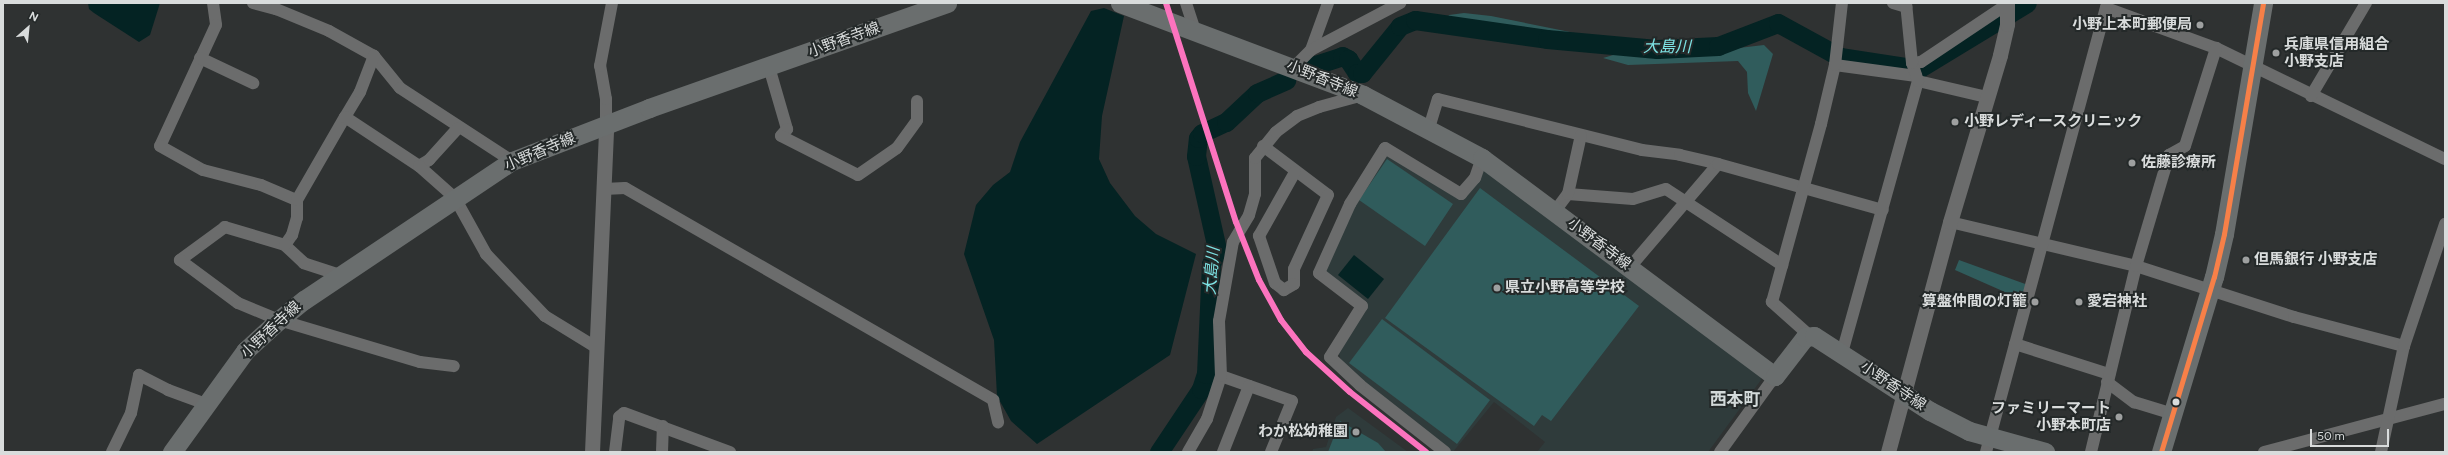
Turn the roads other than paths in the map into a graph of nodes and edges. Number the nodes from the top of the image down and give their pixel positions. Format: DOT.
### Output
graph roads {
  1 [pos="214,3"];
  2 [pos="253,3"];
  3 [pos="612,3"];
  4 [pos="947,3"];
  5 [pos="1120,3"];
  6 [pos="1186,3"];
  7 [pos="1328,3"];
  8 [pos="1400,3"];
  9 [pos="1842,3"];
  10 [pos="1893,3"];
  11 [pos="2008,3"];
  12 [pos="2263,3"];
  13 [pos="2366,3"];
  14 [pos="1906,5"];
  15 [pos="2107,6"];
  16 [pos="1195,30"];
  17 [pos="2216,48"];
  18 [pos="1311,50"];
  19 [pos="374,56"];
  20 [pos="200,58"];
  21 [pos="1835,65"];
  22 [pos="2251,66"];
  23 [pos="769,67"];
  24 [pos="1294,67"];
  25 [pos="1915,73"];
  26 [pos="253,83"];
  27 [pos="1363,95"];
  28 [pos="2312,96"];
  29 [pos="1988,97"];
  30 [pos="917,101"];
  31 [pos="345,117"];
  32 [pos="606,124"];
  33 [pos="458,128"];
  34 [pos="1429,128"];
  35 [pos="1581,135"];
  36 [pos="1263,146"];
  37 [pos="1482,158"];
  38 [pos="2445,159"];
  39 [pos="512,160"];
  40 [pos="1718,164"];
  41 [pos="419,166"];
  42 [pos="1295,172"];
  43 [pos="1804,187"];
  44 [pos="604,189"];
  45 [pos="1568,194"];
  46 [pos="455,198"];
  47 [pos="297,200"];
  48 [pos="1686,202"];
  49 [pos="1883,210"];
  50 [pos="1555,211"];
  51 [pos="1950,222"];
  52 [pos="2445,224"];
  53 [pos="285,245"];
  54 [pos="2041,245"];
  55 [pos="1782,265"];
  56 [pos="2136,266"];
  57 [pos="1630,267"];
  58 [pos="340,275"];
  59 [pos="2211,288"];
  60 [pos="279,320"];
  61 [pos="1809,335"];
  62 [pos="2015,344"];
  63 [pos="2404,346"];
  64 [pos="597,348"];
  65 [pos="1842,353"];
  66 [pos="454,366"];
  67 [pos="1221,376"];
  68 [pos="1775,376"];
  69 [pos="2108,378"];
  70 [pos="1249,386"];
  71 [pos="1903,393"];
  72 [pos="206,404"];
  73 [pos="2445,404"];
  74 [pos="2173,414"];
  75 [pos="2389,418"];
  76 [pos="998,422"];
  77 [pos="663,426"];
  78 [pos="1988,444"];
  79 [pos="112,452"];
  80 [pos="172,452"];
  81 [pos="592,452"];
  82 [pos="616,452"];
  83 [pos="662,452"];
  84 [pos="730,452"];
  85 [pos="1188,452"];
  86 [pos="1223,452"];
  87 [pos="1271,452"];
  88 [pos="1445,452"];
  89 [pos="1720,452"];
  90 [pos="1888,452"];
  91 [pos="2045,452"];
  92 [pos="2091,452"];
  93 [pos="2160,452"];
  94 [pos="2264,452"];
  95 [pos="2381,452"];
  1 -- 20 [label="street"];
  2 -- 19 [label="street"];
  3 -- 32 [label="street"];
  4 -- 23 [label="main road, 小野香寺線"];
  5 -- 16 [label="main road, 小野香寺線"];
  6 -- 16 [label="street"];
  7 -- 18 [label="street"];
  8 -- 18 [label="street"];
  9 -- 21 [label="street"];
  10 -- 14 [label="street"];
  11 -- 25 [label="street"];
  11 -- 29 [label="street"];
  12 -- 22 [label="main road"];
  13 -- 28 [label="street"];
  14 -- 25 [label="street"];
  15 -- 17 [label="street"];
  15 -- 54 [label="street"];
  16 -- 24 [label="main road, 小野香寺線"];
  17 -- 22 [label="street"];
  17 -- 56 [label="street"];
  18 -- 24 [label="street"];
  19 -- 31 [label="street"];
  19 -- 33 [label="street"];
  20 -- 26 [label="street"];
  20 -- 47 [label="street"];
  21 -- 25 [label="street"];
  21 -- 43 [label="street"];
  22 -- 28 [label="street"];
  22 -- 59 [label="main road"];
  23 -- 30 [label="street"];
  23 -- 32 [label="main road, 小野香寺線"];
  24 -- 27 [label="main road, 小野香寺線"];
  25 -- 29 [label="street"];
  25 -- 49 [label="street"];
  27 -- 34 [label="main road, 小野香寺線"];
  27 -- 36 [label="street"];
  28 -- 38 [label="street"];
  29 -- 51 [label="street"];
  31 -- 41 [label="street"];
  31 -- 47 [label="street"];
  32 -- 39 [label="main road, 小野香寺線"];
  32 -- 44 [label="street"];
  33 -- 39 [label="street"];
  33 -- 41 [label="street"];
  34 -- 35 [label="street"];
  34 -- 37 [label="main road, 小野香寺線"];
  35 -- 40 [label="street"];
  35 -- 45 [label="street"];
  36 -- 42 [label="street"];
  36 -- 67 [label="street"];
  37 -- 50 [label="main road, 小野香寺線"];
  37 -- 88 [label="street"];
  39 -- 46 [label="main road, 小野香寺線"];
  40 -- 43 [label="street"];
  40 -- 48 [label="street"];
  41 -- 46 [label="street"];
  42 -- 42 [label="street"];
  43 -- 49 [label="street"];
  43 -- 55 [label="street"];
  44 -- 64 [label="street"];
  44 -- 76 [label="street"];
  45 -- 48 [label="street"];
  45 -- 50 [label="street"];
  46 -- 58 [label="main road, 小野香寺線"];
  46 -- 64 [label="street"];
  47 -- 53 [label="street"];
  48 -- 55 [label="street"];
  48 -- 57 [label="street"];
  49 -- 65 [label="street"];
  50 -- 57 [label="main road, 小野香寺線"];
  51 -- 54 [label="street"];
  51 -- 71 [label="street"];
  52 -- 63 [label="street"];
  53 -- 58 [label="street"];
  53 -- 60 [label="street"];
  54 -- 56 [label="street"];
  54 -- 62 [label="street"];
  55 -- 61 [label="street"];
  56 -- 59 [label="street"];
  56 -- 69 [label="street"];
  57 -- 68 [label="main road, 小野香寺線"];
  58 -- 60 [label="main road, 小野香寺線"];
  59 -- 63 [label="street"];
  59 -- 74 [label="main road"];
  60 -- 66 [label="street"];
  60 -- 72 [label="main road, 小野香寺線"];
  61 -- 65 [label="main road, 小野香寺線"];
  61 -- 68 [label="main road"];
  62 -- 69 [label="street"];
  62 -- 78 [label="street"];
  63 -- 75 [label="street"];
  64 -- 81 [label="street"];
  65 -- 71 [label="main road, 小野香寺線"];
  67 -- 70 [label="street"];
  67 -- 85 [label="street"];
  68 -- 89 [label="street"];
  69 -- 74 [label="street"];
  69 -- 92 [label="street"];
  70 -- 86 [label="street"];
  70 -- 87 [label="street"];
  71 -- 78 [label="main road, 小野香寺線"];
  71 -- 90 [label="street"];
  72 -- 79 [label="street"];
  72 -- 80 [label="main road, 小野香寺線"];
  73 -- 75 [label="street"];
  74 -- 93 [label="main road"];
  75 -- 94 [label="street"];
  75 -- 95 [label="street"];
  77 -- 82 [label="street"];
  77 -- 83 [label="street"];
  77 -- 84 [label="street"];
  78 -- 91 [label="main road, 小野香寺線"];
}
